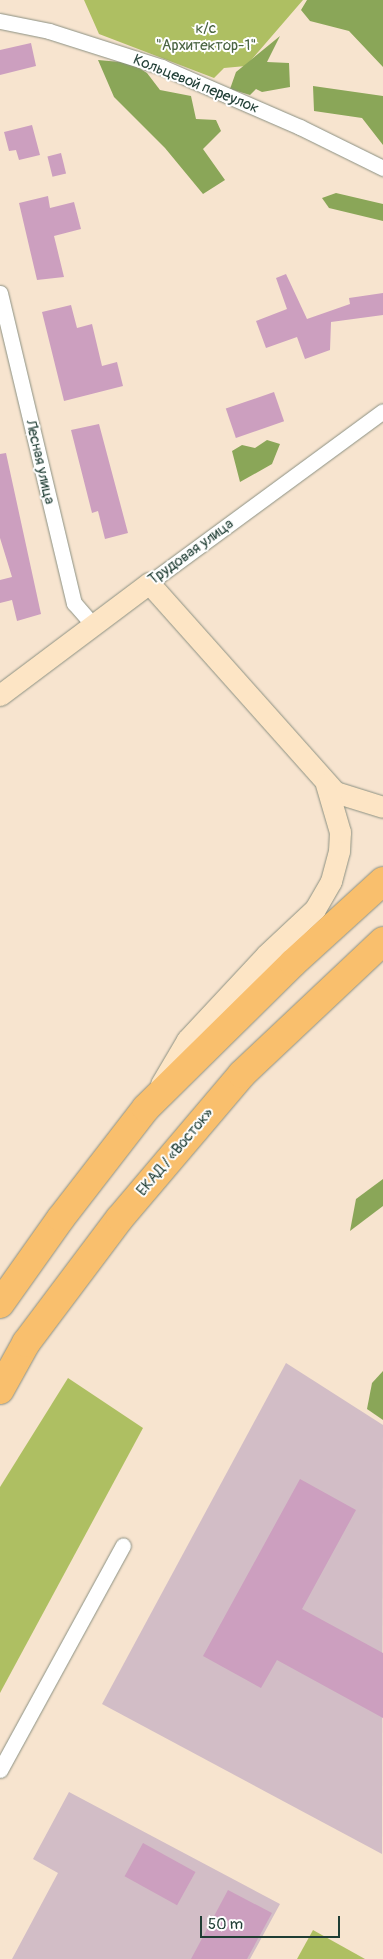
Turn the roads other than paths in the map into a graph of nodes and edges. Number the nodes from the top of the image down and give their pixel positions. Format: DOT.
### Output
graph roads {
  1 [pos="0,21"];
  2 [pos="383,168"];
  3 [pos="0,293"];
  4 [pos="383,411"];
  5 [pos="149,582"];
  6 [pos="93,625"];
  7 [pos="0,695"];
  8 [pos="326,784"];
  9 [pos="383,807"];
  10 [pos="383,882"];
  11 [pos="383,941"];
  12 [pos="146,1108"];
  13 [pos="0,1304"];
  14 [pos="0,1390"];
  15 [pos="123,1545"];
  16 [pos="0,1770"];
  1 -- 2 [label="street, Кольцевой переулок"];
  3 -- 6 [label="street, Лесная улица"];
  4 -- 5 [label="street, Трудовая улица"];
  5 -- 6 [label="main road, Трудовая улица"];
  5 -- 8 [label="main road"];
  6 -- 7 [label="main road, Трудовая улица"];
  8 -- 9 [label="main road"];
  8 -- 12 [label="main road"];
  10 -- 12 [label="highway"];
  11 -- 14 [label="highway, ЕКАД / «Восток»"];
  12 -- 13 [label="highway"];
  15 -- 16 [label="street"];
}
